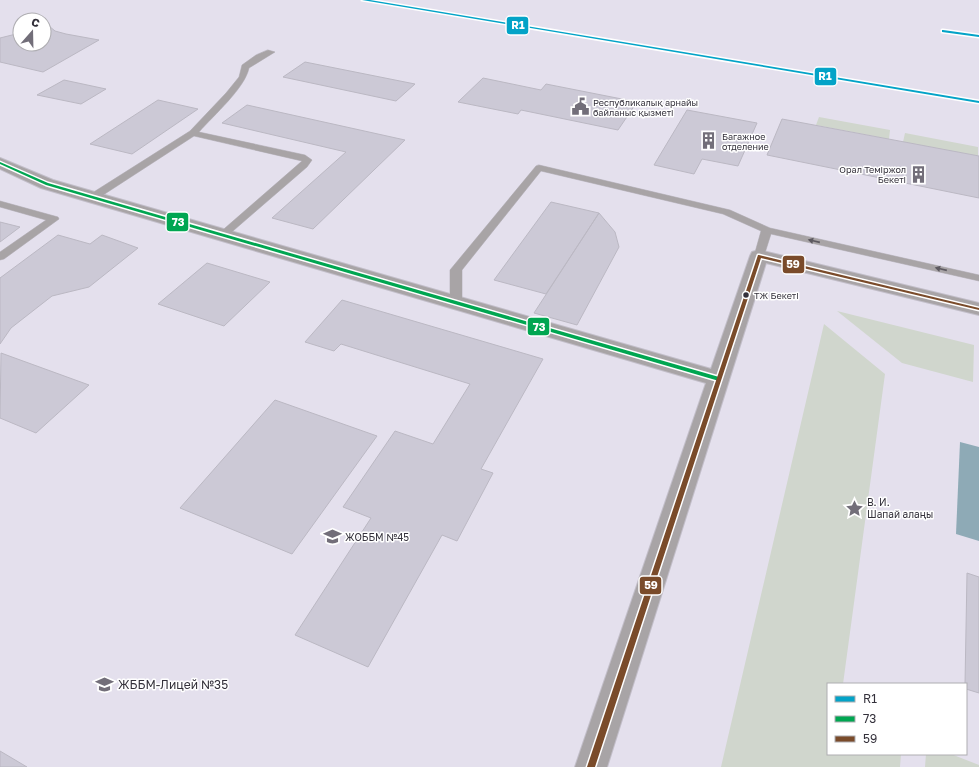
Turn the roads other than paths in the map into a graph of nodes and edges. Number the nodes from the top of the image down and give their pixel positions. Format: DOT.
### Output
graph roads {
  1 [pos="271,52"];
  2 [pos="194,133"];
  3 [pos="0,163"];
  4 [pos="93,197"];
  5 [pos="0,204"];
  6 [pos="767,230"];
  7 [pos="222,235"];
  8 [pos="759,256"];
  9 [pos="0,257"];
  10 [pos="979,278"];
  11 [pos="456,303"];
  12 [pos="979,309"];
  13 [pos="719,379"];
  14 [pos="591,767"];
  1 -- 2 [label="lane"];
  2 -- 4 [label="lane"];
  2 -- 7 [label="lane"];
  3 -- 4 [label="street"];
  4 -- 7 [label="street"];
  5 -- 9 [label="lane"];
  6 -- 8 [label="lane"];
  10 -- 6 [label="lane, one-way"];
  6 -- 11 [label="lane"];
  7 -- 11 [label="street"];
  8 -- 12 [label="street"];
  8 -- 13 [label="street"];
  11 -- 13 [label="street"];
  13 -- 14 [label="street"];
}
